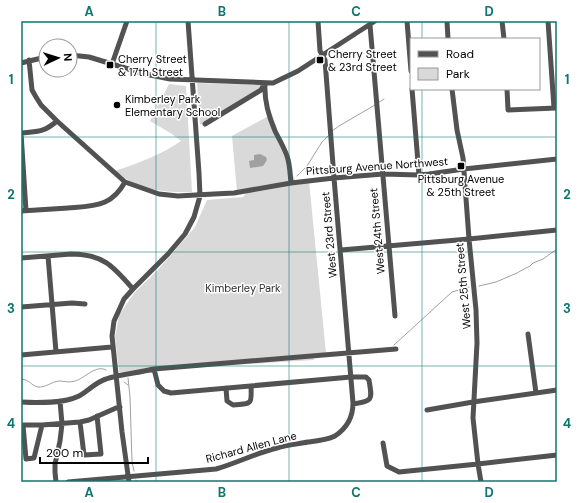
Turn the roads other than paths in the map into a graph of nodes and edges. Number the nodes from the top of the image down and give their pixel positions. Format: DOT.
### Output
graph roads {
  1 [pos="128,21"];
  2 [pos="188,21"];
  3 [pos="318,21"];
  4 [pos="375,21"];
  5 [pos="407,21"];
  6 [pos="447,21"];
  7 [pos="502,21"];
  8 [pos="548,21"];
  9 [pos="370,25"];
  10 [pos="448,38"];
  11 [pos="504,38"];
  12 [pos="323,54"];
  13 [pos="78,56"];
  14 [pos="38,58"];
  15 [pos="410,58"];
  16 [pos="29,60"];
  17 [pos="21,63"];
  18 [pos="112,64"];
  19 [pos="193,80"];
  20 [pos="265,83"];
  21 [pos="412,90"];
  22 [pos="452,90"];
  23 [pos="507,90"];
  24 [pos="556,108"];
  25 [pos="57,121"];
  26 [pos="205,124"];
  27 [pos="21,133"];
  28 [pos="557,159"];
  29 [pos="464,169"];
  30 [pos="383,174"];
  31 [pos="419,175"];
  32 [pos="334,178"];
  33 [pos="125,182"];
  34 [pos="291,183"];
  35 [pos="200,196"];
  36 [pos="24,211"];
  37 [pos="557,230"];
  38 [pos="469,239"];
  39 [pos="388,246"];
  40 [pos="340,250"];
  41 [pos="48,256"];
  42 [pos="21,258"];
  43 [pos="133,289"];
  44 [pos="52,304"];
  45 [pos="85,304"];
  46 [pos="21,307"];
  47 [pos="395,316"];
  48 [pos="528,334"];
  49 [pos="112,347"];
  50 [pos="396,349"];
  51 [pos="56,352"];
  52 [pos="349,353"];
  53 [pos="21,355"];
  54 [pos="154,369"];
  55 [pos="116,376"];
  56 [pos="351,378"];
  57 [pos="251,386"];
  58 [pos="226,388"];
  59 [pos="557,390"];
  60 [pos="536,393"];
  61 [pos="60,401"];
  62 [pos="21,402"];
  63 [pos="473,402"];
  64 [pos="353,404"];
  65 [pos="120,407"];
  66 [pos="427,410"];
  67 [pos="97,416"];
  68 [pos="80,422"];
  69 [pos="62,424"];
  70 [pos="22,425"];
  71 [pos="42,425"];
  72 [pos="383,443"];
  73 [pos="557,455"];
  74 [pos="478,464"];
  75 [pos="129,476"];
  76 [pos="56,482"];
  77 [pos="68,482"];
  78 [pos="129,482"];
  79 [pos="481,482"];
  1 -- 18 [label="street"];
  2 -- 19 [label="street"];
  3 -- 12 [label="street, West 23rd Street"];
  4 -- 9 [label="street"];
  5 -- 15 [label="street"];
  6 -- 10 [label="street"];
  7 -- 11 [label="street"];
  8 -- 24 [label="street"];
  9 -- 12 [label="street"];
  9 -- 30 [label="street, West 24th Street"];
  12 -- 20 [label="street"];
  12 -- 32 [label="street, West 23rd Street"];
  13 -- 18 [label="street"];
  14 -- 16 [label="street"];
  16 -- 17 [label="street"];
  16 -- 25 [label="street"];
  18 -- 19 [label="street"];
  19 -- 20 [label="street"];
  19 -- 35 [label="street"];
  20 -- 26 [label="street"];
  20 -- 34 [label="street"];
  21 -- 31 [label="street"];
  22 -- 29 [label="street, West 25th Street"];
  23 -- 24 [label="street"];
  25 -- 27 [label="street"];
  25 -- 33 [label="street"];
  27 -- 36 [label="street"];
  28 -- 29 [label="street, Pittsburg Avenue Northwest"];
  29 -- 31 [label="street, Pittsburg Avenue Northwest"];
  29 -- 38 [label="street, West 25th Street"];
  30 -- 31 [label="street, Pittsburg Avenue Northwest"];
  30 -- 32 [label="street, Pittsburg Avenue Northwest"];
  30 -- 39 [label="street, West 24th Street"];
  32 -- 34 [label="street, Pittsburg Avenue Northwest"];
  32 -- 40 [label="street, West 23rd Street"];
  33 -- 35 [label="street, Pittsburg Avenue Northwest"];
  33 -- 36 [label="street"];
  34 -- 35 [label="street, Pittsburg Avenue Northwest"];
  35 -- 43 [label="street"];
  37 -- 38 [label="street"];
  38 -- 39 [label="street"];
  38 -- 63 [label="street, West 25th Street"];
  39 -- 40 [label="street"];
  39 -- 47 [label="street, West 24th Street"];
  40 -- 52 [label="street, West 23rd Street"];
  41 -- 42 [label="street"];
  41 -- 43 [label="street"];
  41 -- 44 [label="street"];
  43 -- 49 [label="street"];
  44 -- 45 [label="street"];
  44 -- 46 [label="street"];
  44 -- 51 [label="street"];
  48 -- 60 [label="street"];
  49 -- 51 [label="street"];
  49 -- 55 [label="street"];
  50 -- 52 [label="street"];
  51 -- 53 [label="street"];
  52 -- 54 [label="street"];
  52 -- 56 [label="street, Richard Allen Lane"];
  54 -- 55 [label="street"];
  54 -- 58 [label="street"];
  55 -- 61 [label="street"];
  55 -- 65 [label="street"];
  56 -- 57 [label="street"];
  56 -- 64 [label="street, Richard Allen Lane"];
  56 -- 64 [label="street"];
  57 -- 58 [label="street"];
  57 -- 58 [label="street"];
  59 -- 60 [label="street"];
  60 -- 63 [label="street"];
  61 -- 62 [label="street"];
  61 -- 69 [label="street"];
  63 -- 66 [label="street"];
  63 -- 74 [label="street, West 25th Street"];
  64 -- 75 [label="street, Richard Allen Lane"];
  65 -- 67 [label="street"];
  65 -- 75 [label="street"];
  67 -- 68 [label="street"];
  67 -- 68 [label="street"];
  68 -- 69 [label="street"];
  69 -- 71 [label="street"];
  69 -- 76 [label="street"];
  70 -- 71 [label="street"];
  70 -- 71 [label="street"];
  72 -- 74 [label="street"];
  73 -- 74 [label="street"];
  74 -- 79 [label="street, West 25th Street"];
  75 -- 77 [label="street, Richard Allen Lane"];
  75 -- 78 [label="street"];
}
